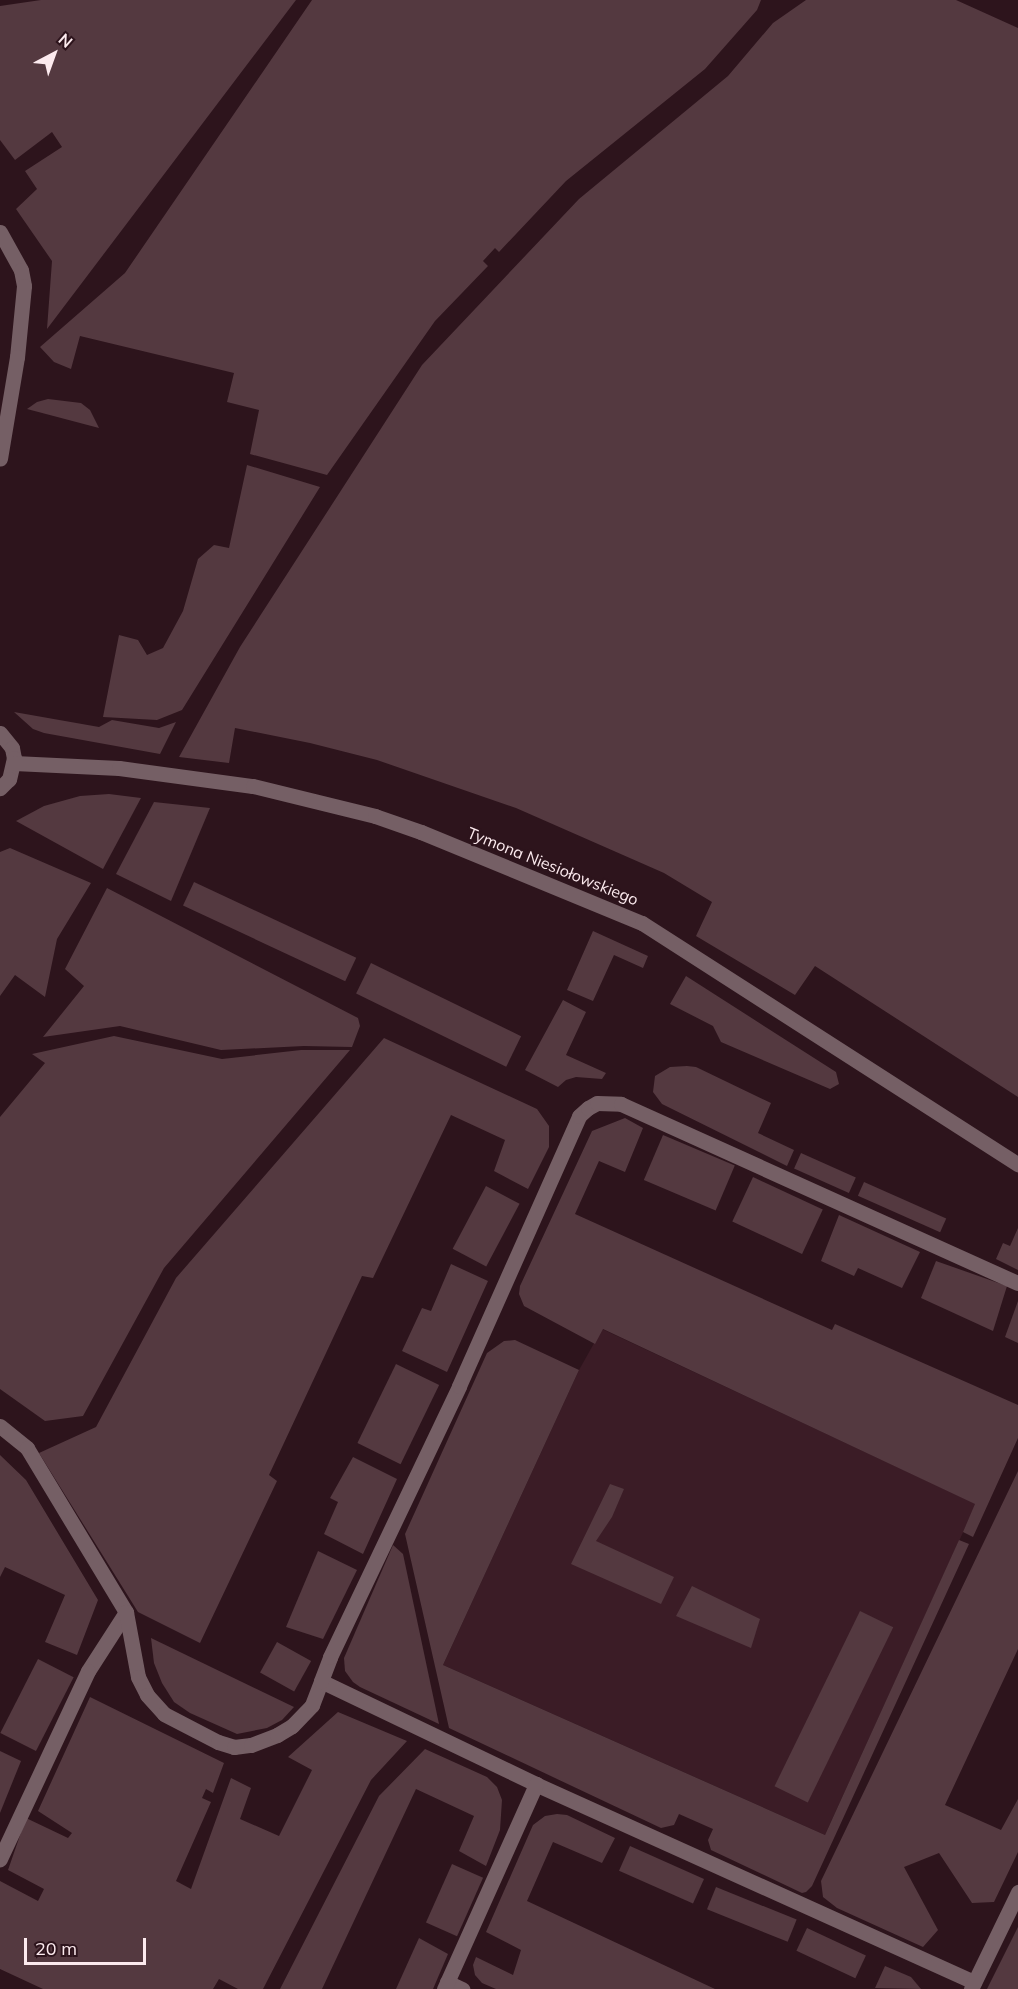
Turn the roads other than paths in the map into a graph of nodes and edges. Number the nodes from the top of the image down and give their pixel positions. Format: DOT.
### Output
graph roads {
  1 [pos="0,232"];
  2 [pos="0,459"];
  3 [pos="0,733"];
  4 [pos="14,763"];
  5 [pos="0,788"];
  6 [pos="1018,1164"];
  7 [pos="1018,1282"];
  8 [pos="0,1426"];
  9 [pos="126,1612"];
  10 [pos="321,1682"];
  11 [pos="536,1784"];
  12 [pos="0,1860"];
  13 [pos="1018,1892"];
  14 [pos="973,1985"];
  15 [pos="446,1986"];
  16 [pos="462,1989"];
  1 -- 2 [label="street"];
  3 -- 4 [label="street"];
  4 -- 5 [label="street"];
  4 -- 6 [label="street, Tymona Niesiołowskiego"];
  7 -- 10 [label="street"];
  8 -- 9 [label="street"];
  9 -- 10 [label="street"];
  9 -- 12 [label="street"];
  10 -- 11 [label="street"];
  11 -- 14 [label="street"];
  11 -- 15 [label="street"];
  13 -- 14 [label="street"];
  15 -- 16 [label="street"];
}
